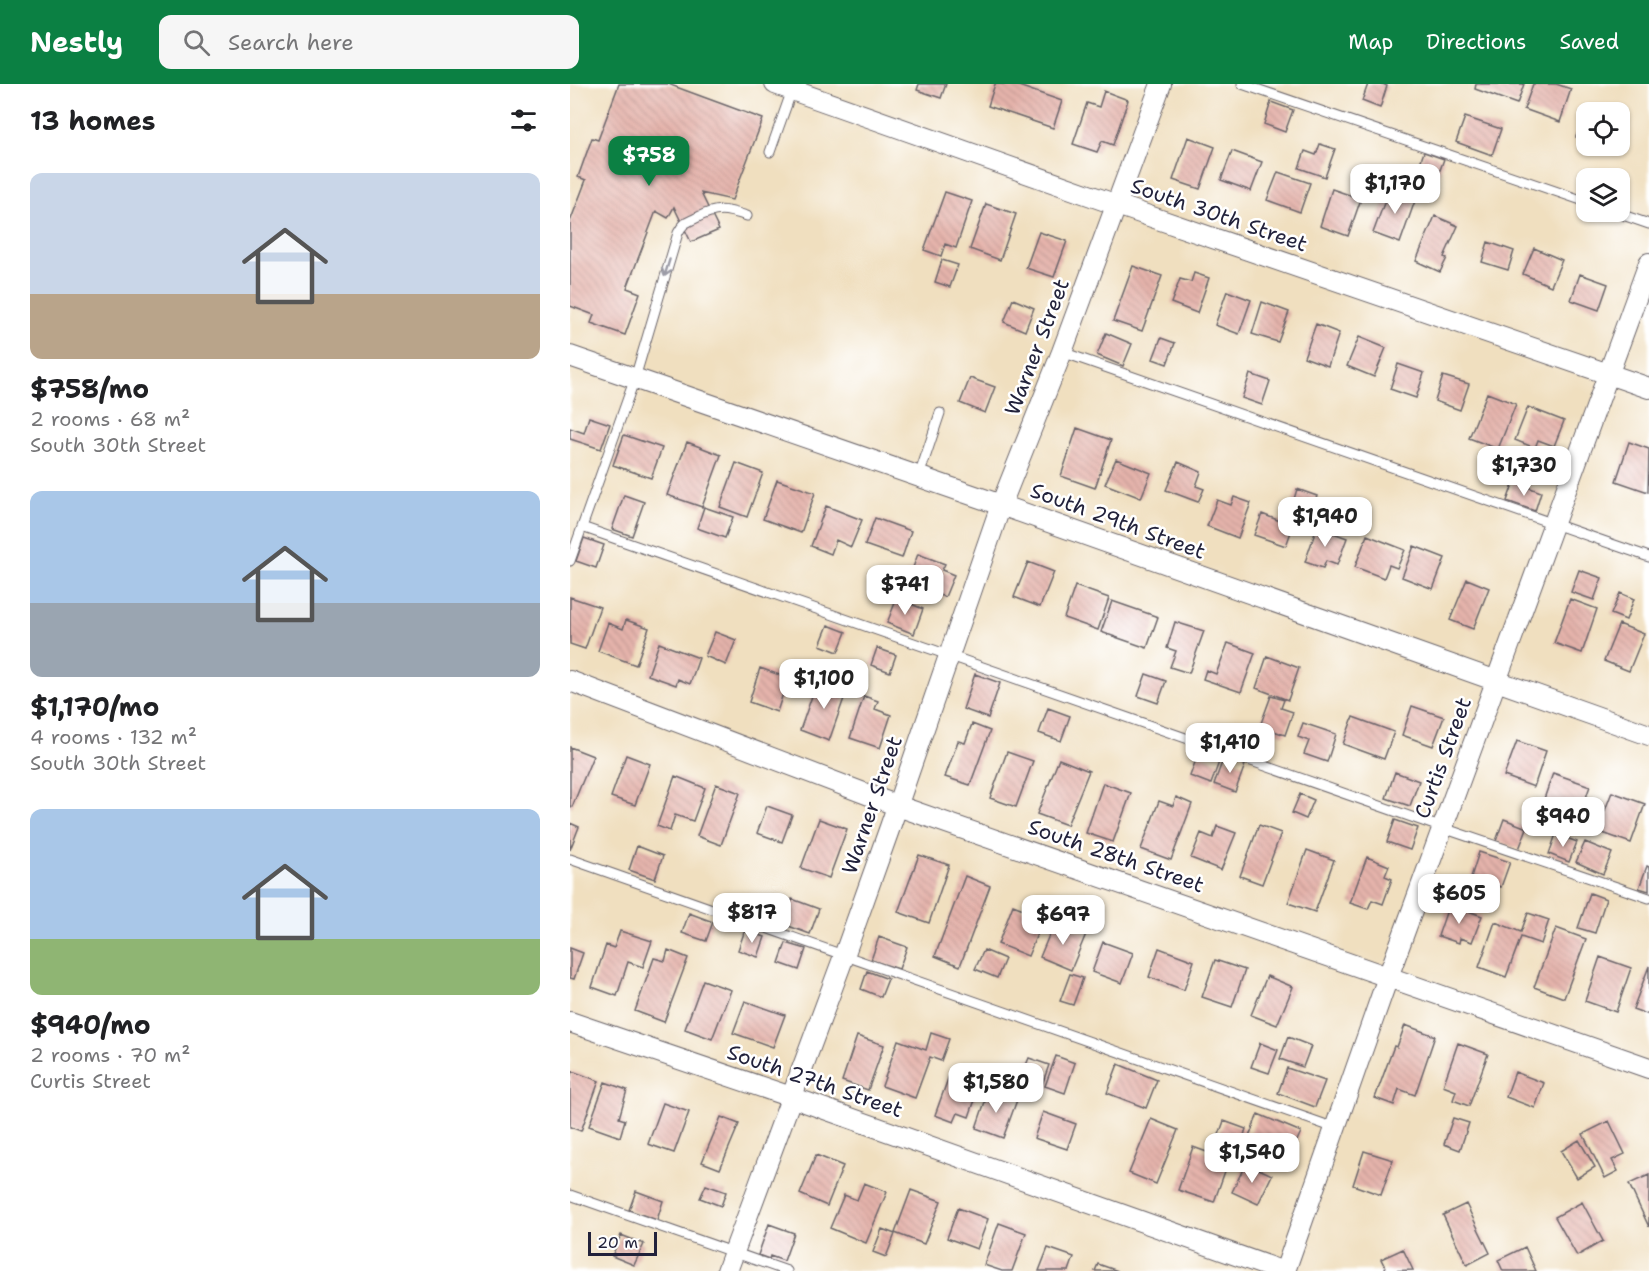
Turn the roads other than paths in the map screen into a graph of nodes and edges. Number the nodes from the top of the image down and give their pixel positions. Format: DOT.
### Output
graph roads {
  1 [pos="1161,84"];
  2 [pos="1242,84"];
  3 [pos="783,87"];
  4 [pos="770,152"];
  5 [pos="1576,198"];
  6 [pos="1117,205"];
  7 [pos="747,216"];
  8 [pos="1630,217"];
  9 [pos="1649,224"];
  10 [pos="1649,263"];
  11 [pos="1062,352"];
  12 [pos="570,356"];
  13 [pos="1609,374"];
  14 [pos="635,378"];
  15 [pos="1649,388"];
  16 [pos="940,413"];
  17 [pos="919,476"];
  18 [pos="1002,505"];
  19 [pos="1554,523"];
  20 [pos="582,527"];
  21 [pos="1649,557"];
  22 [pos="570,561"];
  23 [pos="949,656"];
  24 [pos="570,681"];
  25 [pos="1497,681"];
  26 [pos="1649,735"];
  27 [pos="898,806"];
  28 [pos="1443,828"];
  29 [pos="570,860"];
  30 [pos="1649,898"];
  31 [pos="844,956"];
  32 [pos="1388,977"];
  33 [pos="570,1022"];
  34 [pos="1649,1068"];
  35 [pos="791,1097"];
  36 [pos="1335,1128"];
  37 [pos="570,1195"];
  38 [pos="734,1252"];
  39 [pos="1275,1270"];
  40 [pos="727,1271"];
  41 [pos="787,1271"];
  1 -- 6 [label="street, Warner Street"];
  2 -- 5 [label="lane"];
  3 -- 4 [label="lane"];
  3 -- 6 [label="street, South 30th Street"];
  6 -- 11 [label="street, Warner Street"];
  6 -- 13 [label="street, South 30th Street"];
  7 -- 14 [label="lane, one-way"];
  8 -- 9 [label="lane"];
  10 -- 13 [label="street, Curtis Street"];
  11 -- 18 [label="street, Warner Street"];
  11 -- 19 [label="lane"];
  12 -- 14 [label="street, South 29th Street"];
  13 -- 15 [label="street, South 30th Street"];
  13 -- 19 [label="street, Curtis Street"];
  14 -- 17 [label="street, South 29th Street"];
  14 -- 20 [label="lane"];
  16 -- 17 [label="lane"];
  17 -- 18 [label="street, South 29th Street"];
  18 -- 23 [label="street, Warner Street"];
  18 -- 25 [label="street, South 29th Street"];
  19 -- 21 [label="lane"];
  19 -- 25 [label="street, Curtis Street"];
  20 -- 22 [label="lane"];
  20 -- 23 [label="lane"];
  23 -- 27 [label="street, Warner Street"];
  23 -- 28 [label="lane"];
  24 -- 27 [label="street, South 28th Street"];
  25 -- 26 [label="street, South 29th Street"];
  25 -- 28 [label="street, Curtis Street"];
  27 -- 31 [label="street, Warner Street"];
  27 -- 32 [label="street, South 28th Street"];
  28 -- 30 [label="lane"];
  28 -- 32 [label="street, Curtis Street"];
  29 -- 31 [label="lane"];
  31 -- 35 [label="street, Warner Street"];
  31 -- 36 [label="lane"];
  32 -- 34 [label="street, South 28th Street"];
  32 -- 36 [label="street, Curtis Street"];
  33 -- 35 [label="street, South 27th Street"];
  35 -- 38 [label="street, Warner Street"];
  35 -- 39 [label="street, South 27th Street"];
  36 -- 39 [label="street, Curtis Street"];
  37 -- 38 [label="lane"];
  38 -- 40 [label="street, Warner Street"];
  38 -- 41 [label="lane"];
}
